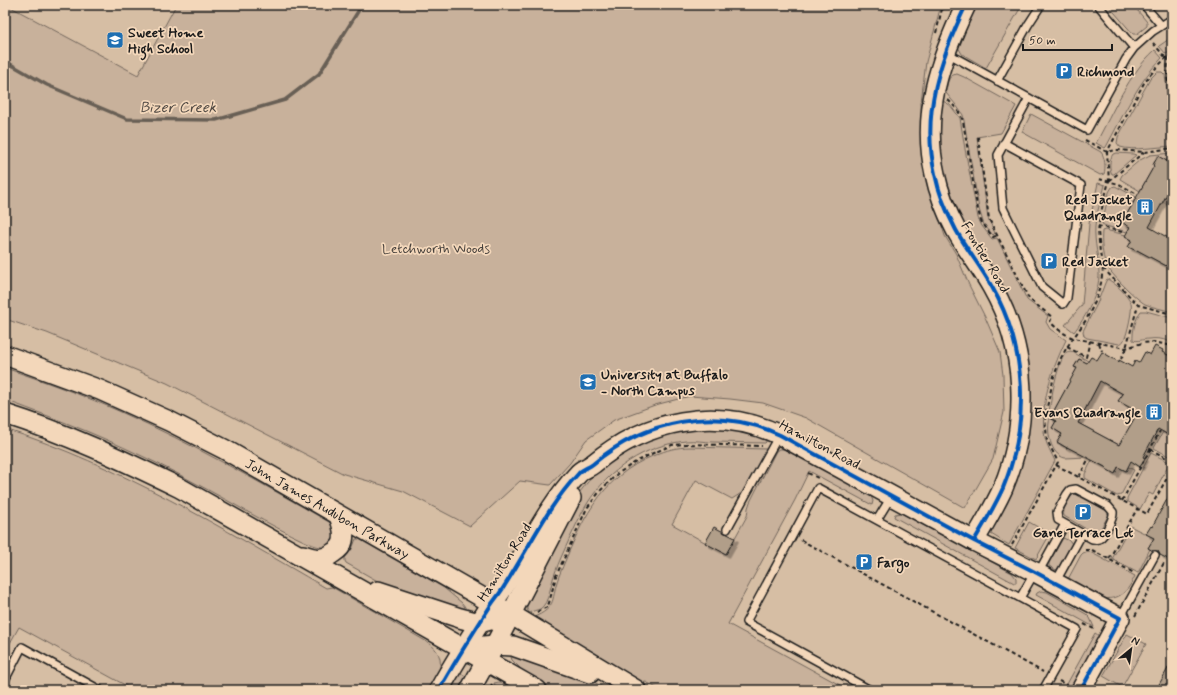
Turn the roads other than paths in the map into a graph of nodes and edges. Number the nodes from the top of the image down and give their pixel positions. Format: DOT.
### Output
graph roads {
  1 [pos="966,5"];
  2 [pos="1041,5"];
  3 [pos="1098,5"];
  4 [pos="1144,5"];
  5 [pos="1172,19"];
  6 [pos="1161,25"];
  7 [pos="1134,48"];
  8 [pos="946,53"];
  9 [pos="997,81"];
  10 [pos="1029,98"];
  11 [pos="1004,143"];
  12 [pos="5,355"];
  13 [pos="5,414"];
  14 [pos="776,441"];
  15 [pos="590,466"];
  16 [pos="892,496"];
  17 [pos="339,516"];
  18 [pos="877,520"];
  19 [pos="1065,524"];
  20 [pos="727,529"];
  21 [pos="1082,534"];
  22 [pos="974,541"];
  23 [pos="289,550"];
  24 [pos="1155,556"];
  25 [pos="1036,573"];
  26 [pos="342,580"];
  27 [pos="1055,583"];
  28 [pos="1020,598"];
  29 [pos="492,603"];
  30 [pos="1120,618"];
  31 [pos="518,619"];
  32 [pos="480,623"];
  33 [pos="463,649"];
  34 [pos="494,658"];
  35 [pos="5,680"];
  36 [pos="1074,688"];
  37 [pos="100,690"];
  38 [pos="439,690"];
  39 [pos="470,690"];
  40 [pos="537,690"];
  41 [pos="635,690"];
  42 [pos="870,690"];
  43 [pos="1043,690"];
  1 -- 8 [label="street, Frontier Road"];
  2 -- 9 [label="lane"];
  3 -- 7 [label="lane"];
  4 -- 6 [label="lane"];
  5 -- 6 [label="lane"];
  6 -- 7 [label="lane"];
  7 -- 10 [label="lane"];
  8 -- 9 [label="lane"];
  8 -- 22 [label="street, Frontier Road"];
  9 -- 10 [label="lane"];
  10 -- 11 [label="lane"];
  11 -- 11 [label="lane"];
  12 -- 17 [label="street, John James Audubon Parkway"];
  13 -- 23 [label="street"];
  14 -- 15 [label="street, Hamilton Road"];
  14 -- 16 [label="street, Hamilton Road"];
  14 -- 20 [label="lane"];
  15 -- 29 [label="street, Hamilton Road"];
  15 -- 31 [label="street, Hamilton Road"];
  16 -- 18 [label="lane"];
  16 -- 22 [label="street, Hamilton Road"];
  17 -- 23 [label="street"];
  17 -- 29 [label="street, John James Audubon Parkway"];
  18 -- 28 [label="lane"];
  18 -- 42 [label="lane"];
  19 -- 21 [label="lane"];
  19 -- 21 [label="lane"];
  19 -- 25 [label="lane"];
  21 -- 27 [label="lane"];
  22 -- 25 [label="street, Hamilton Road"];
  23 -- 26 [label="street"];
  24 -- 30 [label="lane"];
  25 -- 27 [label="street, Hamilton Road"];
  25 -- 28 [label="lane"];
  26 -- 32 [label="street"];
  26 -- 33 [label="street"];
  27 -- 30 [label="street, Hamilton Road"];
  28 -- 43 [label="lane"];
  29 -- 31 [label="street, John James Audubon Parkway"];
  29 -- 32 [label="street, Hamilton Road"];
  30 -- 36 [label="street"];
  31 -- 32 [label="street"];
  31 -- 34 [label="street, Hamilton Road"];
  31 -- 41 [label="street, John James Audubon Parkway"];
  32 -- 33 [label="street, Hamilton Road"];
  33 -- 34 [label="street"];
  33 -- 38 [label="street, Hamilton Road"];
  34 -- 39 [label="street, Hamilton Road"];
  34 -- 40 [label="street"];
  34 -- 41 [label="street"];
  35 -- 37 [label="lane"];
}
